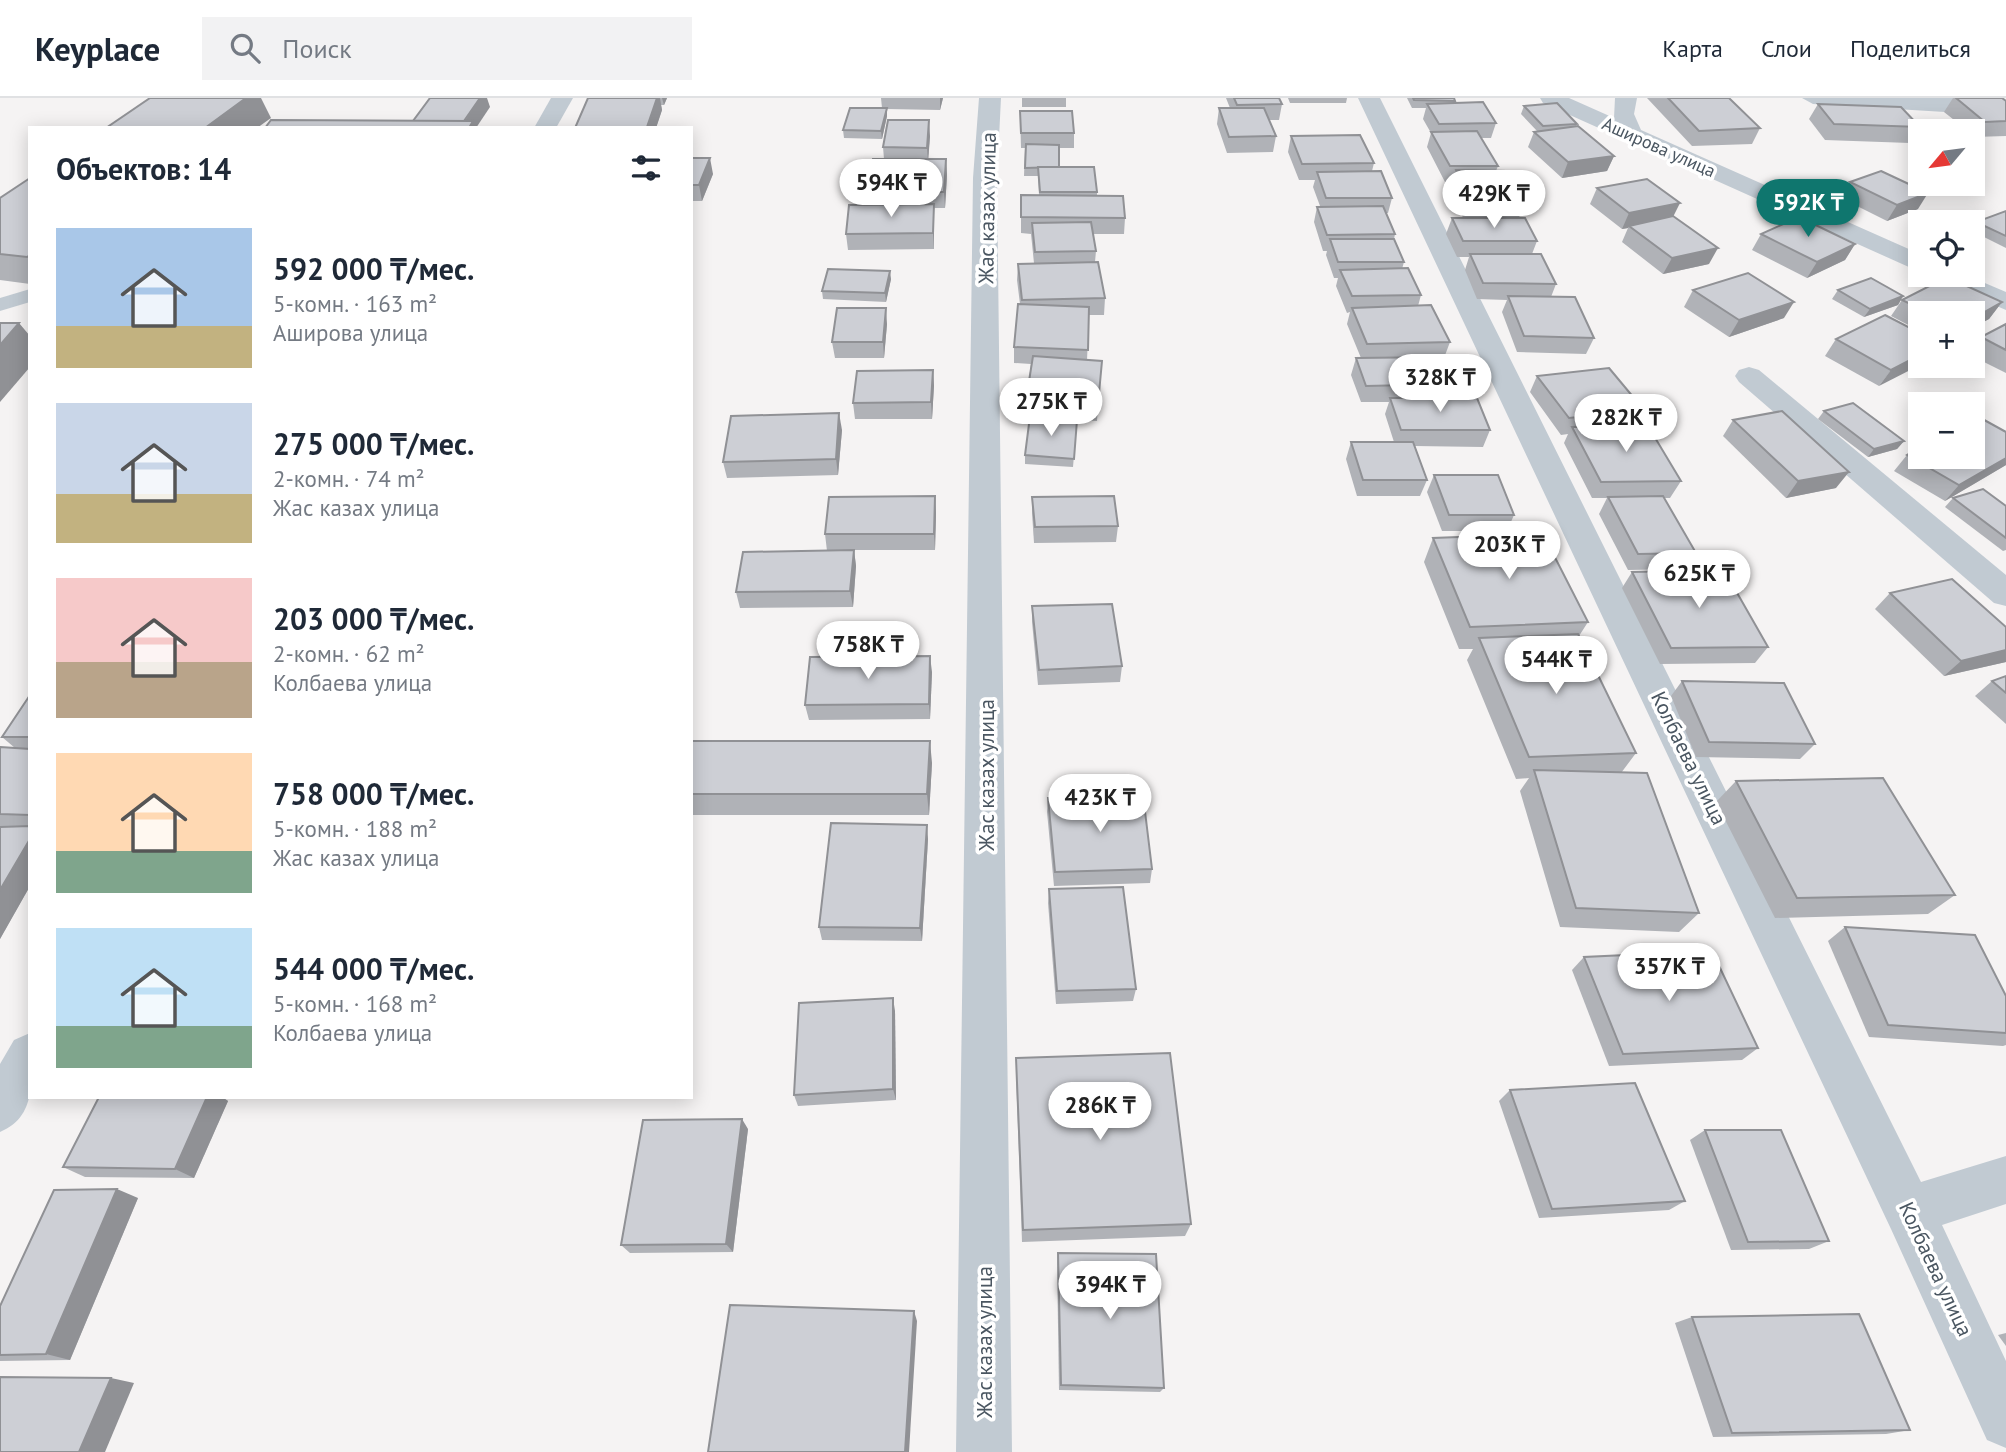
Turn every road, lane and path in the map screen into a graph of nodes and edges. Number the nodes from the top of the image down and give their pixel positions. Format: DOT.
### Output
graph roads {
  1 [pos="562,98"];
  2 [pos="990,98"];
  3 [pos="1369,98"];
  4 [pos="1551,98"];
  5 [pos="1626,98"];
  6 [pos="1813,98"];
  7 [pos="1968,98"];
  8 [pos="1993,103"];
  9 [pos="546,126"];
  10 [pos="1632,135"];
  11 [pos="1908,259"];
  12 [pos="1972,287"];
  13 [pos="28,296"];
  14 [pos="2006,302"];
  15 [pos="0,305"];
  16 [pos="1749,376"];
  17 [pos="2006,594"];
  18 [pos="28,1059"];
  19 [pos="0,1109"];
  20 [pos="2006,1180"];
  21 [pos="1909,1211"];
  22 [pos="2006,1421"];
  23 [pos="984,1452"];
  1 -- 9 [label="street"];
  2 -- 23 [label="street, Жас казах улица"];
  3 -- 21 [label="street, Колбаева улица"];
  4 -- 10 [label="street, Аширова улица"];
  5 -- 10 [label="street"];
  6 -- 7 [label="street"];
  7 -- 8 [label="street"];
  10 -- 11 [label="street, Аширова улица"];
  12 -- 14 [label="street"];
  13 -- 15 [label="lane"];
  16 -- 17 [label="street"];
  18 -- 19 [label="street"];
  20 -- 21 [label="street"];
  21 -- 22 [label="street, Колбаева улица"];
}
